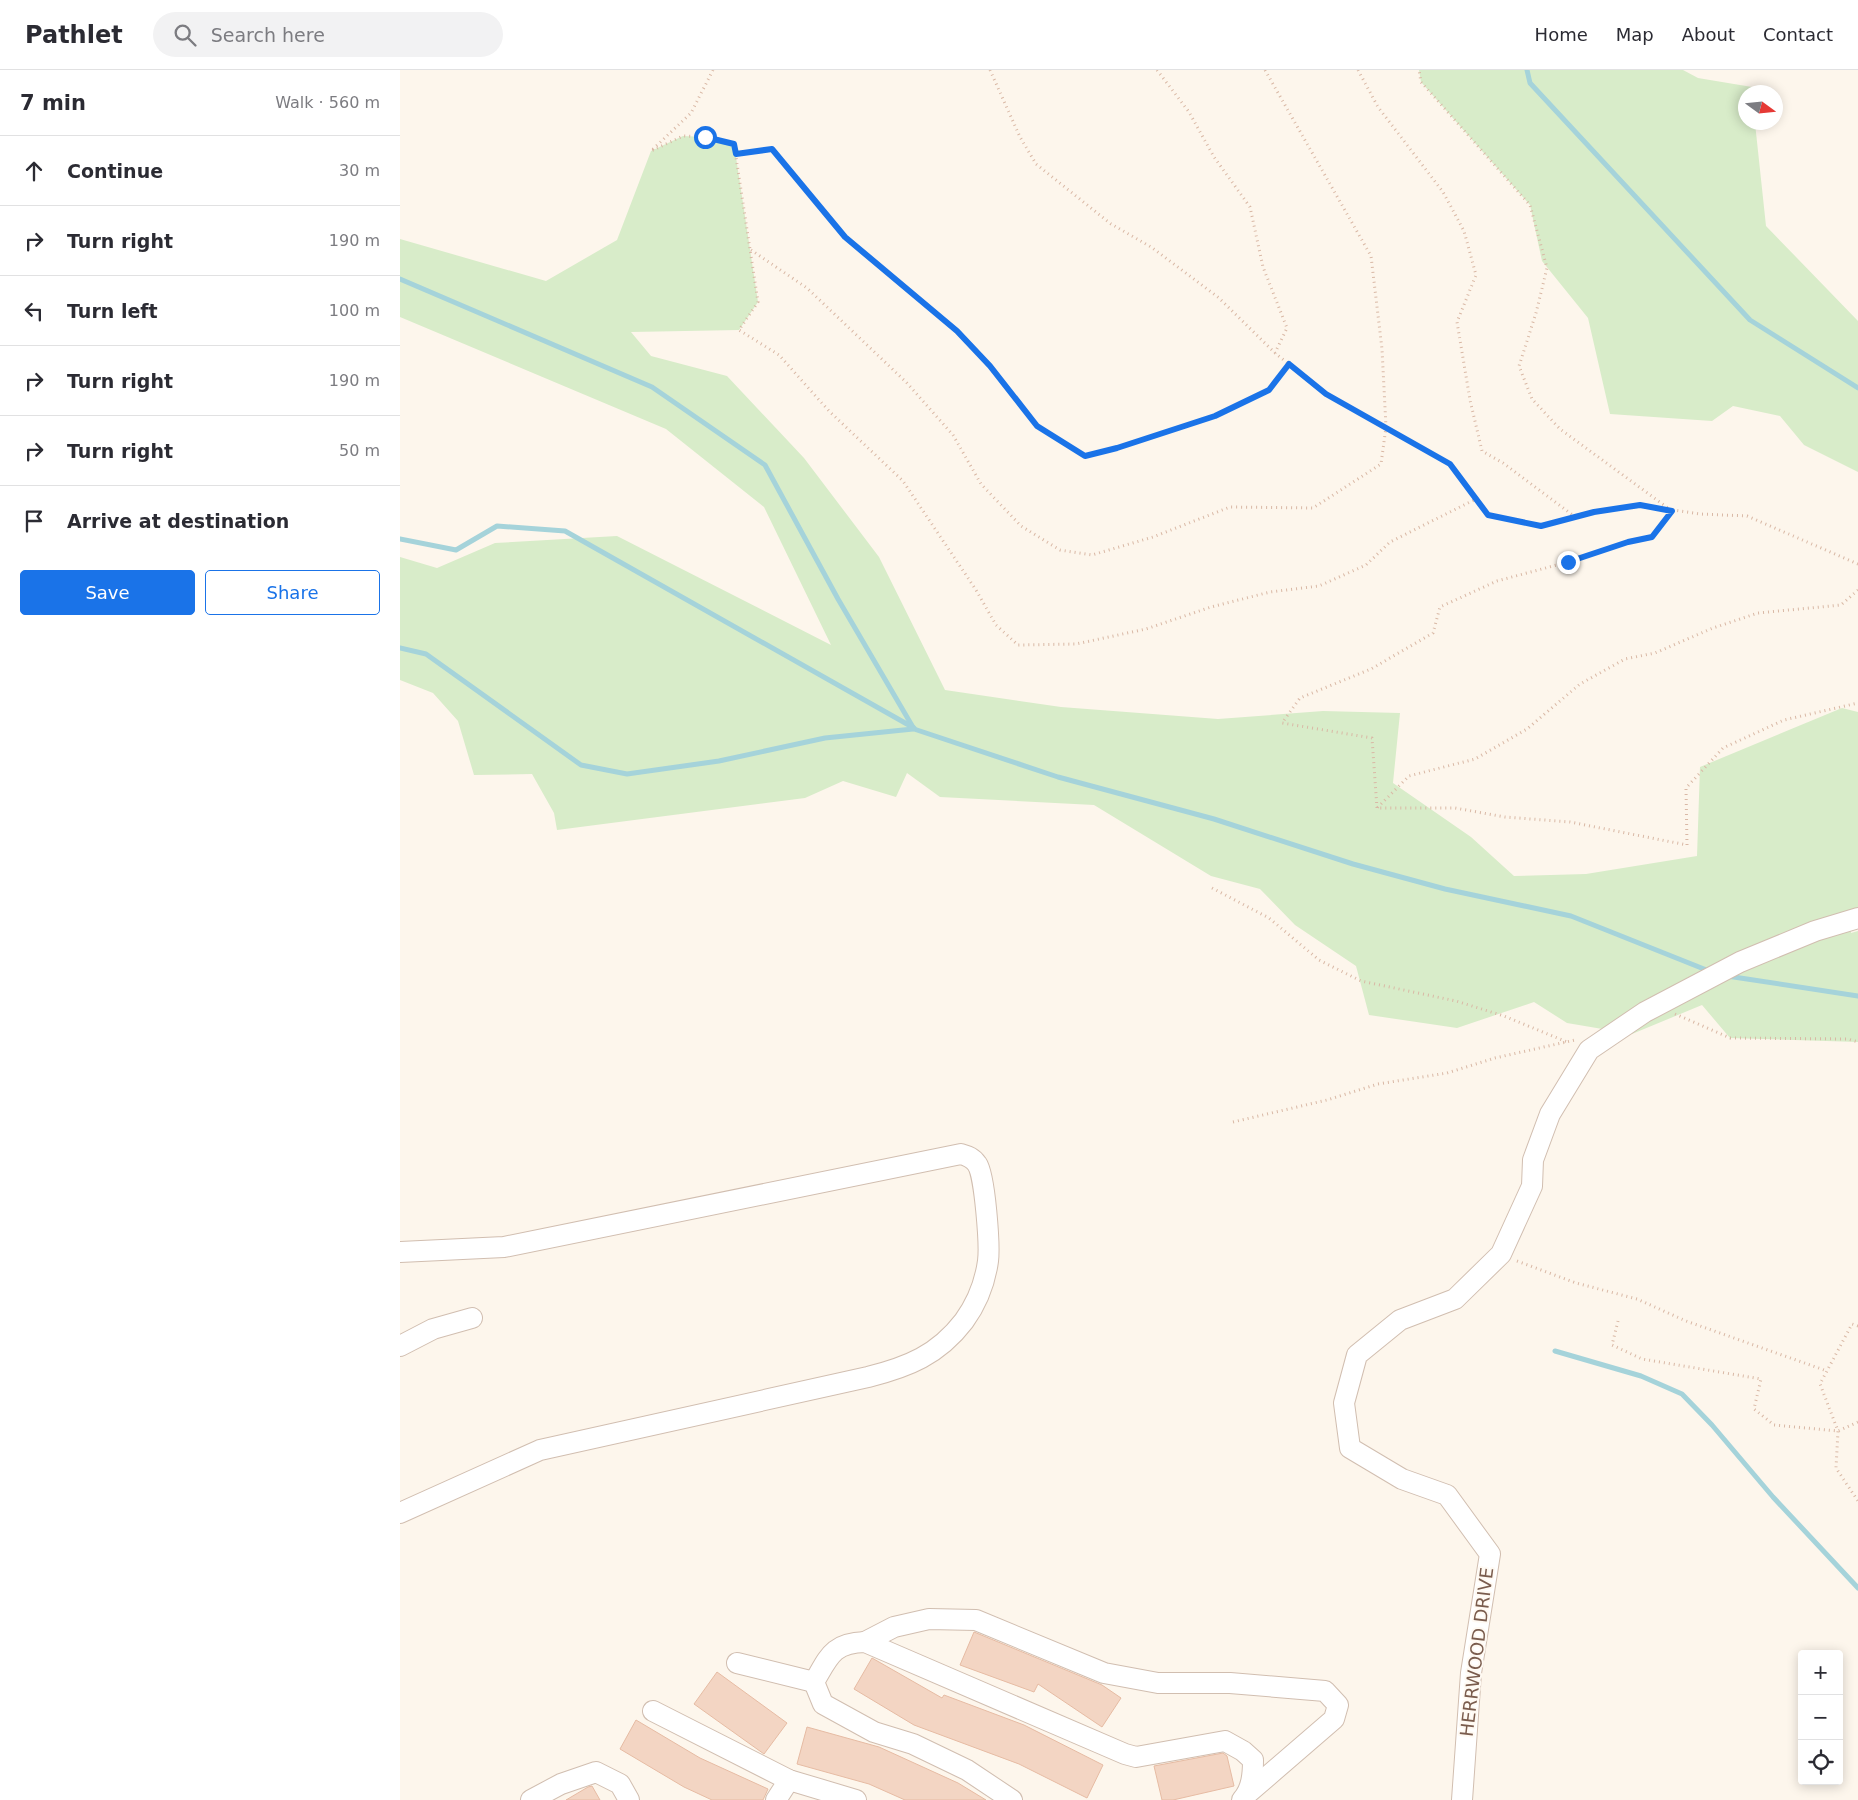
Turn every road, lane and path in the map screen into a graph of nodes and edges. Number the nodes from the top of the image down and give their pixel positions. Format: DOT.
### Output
graph roads {
  1 [pos="713,70"];
  2 [pos="990,70"];
  3 [pos="1157,70"];
  4 [pos="1265,70"];
  5 [pos="1358,70"];
  6 [pos="1419,70"];
  7 [pos="736,154"];
  8 [pos="750,250"];
  9 [pos="1275,353"];
  10 [pos="1289,364"];
  11 [pos="1386,427"];
  12 [pos="1476,499"];
  13 [pos="1672,511"];
  14 [pos="1574,517"];
  15 [pos="1858,564"];
  16 [pos="1858,590"];
  17 [pos="1858,703"];
  18 [pos="1378,808"];
  19 [pos="1212,888"];
  20 [pos="1858,918"];
  21 [pos="1656,1006"];
  22 [pos="1858,1042"];
  23 [pos="1233,1122"];
  24 [pos="400,1252"];
  25 [pos="1501,1254"];
  26 [pos="472,1318"];
  27 [pos="1618,1321"];
  28 [pos="1858,1326"];
  29 [pos="400,1346"];
  30 [pos="1827,1371"];
  31 [pos="1858,1422"];
  32 [pos="1838,1431"];
  33 [pos="1858,1501"];
  34 [pos="400,1513"];
  35 [pos="865,1642"];
  36 [pos="737,1662"];
  37 [pos="814,1682"];
  38 [pos="654,1711"];
  39 [pos="789,1780"];
  40 [pos="1244,1797"];
  41 [pos="531,1800"];
  42 [pos="630,1800"];
  43 [pos="776,1800"];
  44 [pos="856,1800"];
  45 [pos="1012,1800"];
  46 [pos="1462,1800"];
  1 -- 7 [label="path"];
  2 -- 9 [label="path"];
  3 -- 9 [label="path"];
  4 -- 11 [label="path"];
  5 -- 14 [label="path"];
  6 -- 13 [label="path"];
  7 -- 8 [label="path"];
  7 -- 10 [label="path"];
  8 -- 11 [label="path"];
  8 -- 12 [label="path"];
  9 -- 10 [label="path"];
  10 -- 11 [label="path"];
  11 -- 12 [label="path"];
  12 -- 14 [label="path"];
  13 -- 14 [label="path"];
  13 -- 15 [label="path"];
  13 -- 18 [label="path"];
  16 -- 18 [label="path"];
  17 -- 18 [label="path"];
  19 -- 23 [label="path"];
  20 -- 21 [label="street, HERRWOOD DRIVE"];
  21 -- 22 [label="path"];
  21 -- 25 [label="street, HERRWOOD DRIVE"];
  24 -- 34 [label="street"];
  25 -- 30 [label="path"];
  25 -- 46 [label="street, HERRWOOD DRIVE"];
  26 -- 29 [label="street"];
  27 -- 32 [label="path"];
  28 -- 30 [label="path"];
  30 -- 32 [label="path"];
  31 -- 32 [label="path"];
  32 -- 33 [label="path"];
  35 -- 37 [label="street"];
  35 -- 40 [label="street"];
  35 -- 40 [label="street"];
  36 -- 37 [label="street"];
  37 -- 45 [label="street"];
  38 -- 39 [label="street"];
  39 -- 43 [label="street"];
  39 -- 44 [label="street"];
  41 -- 42 [label="street"];
}
